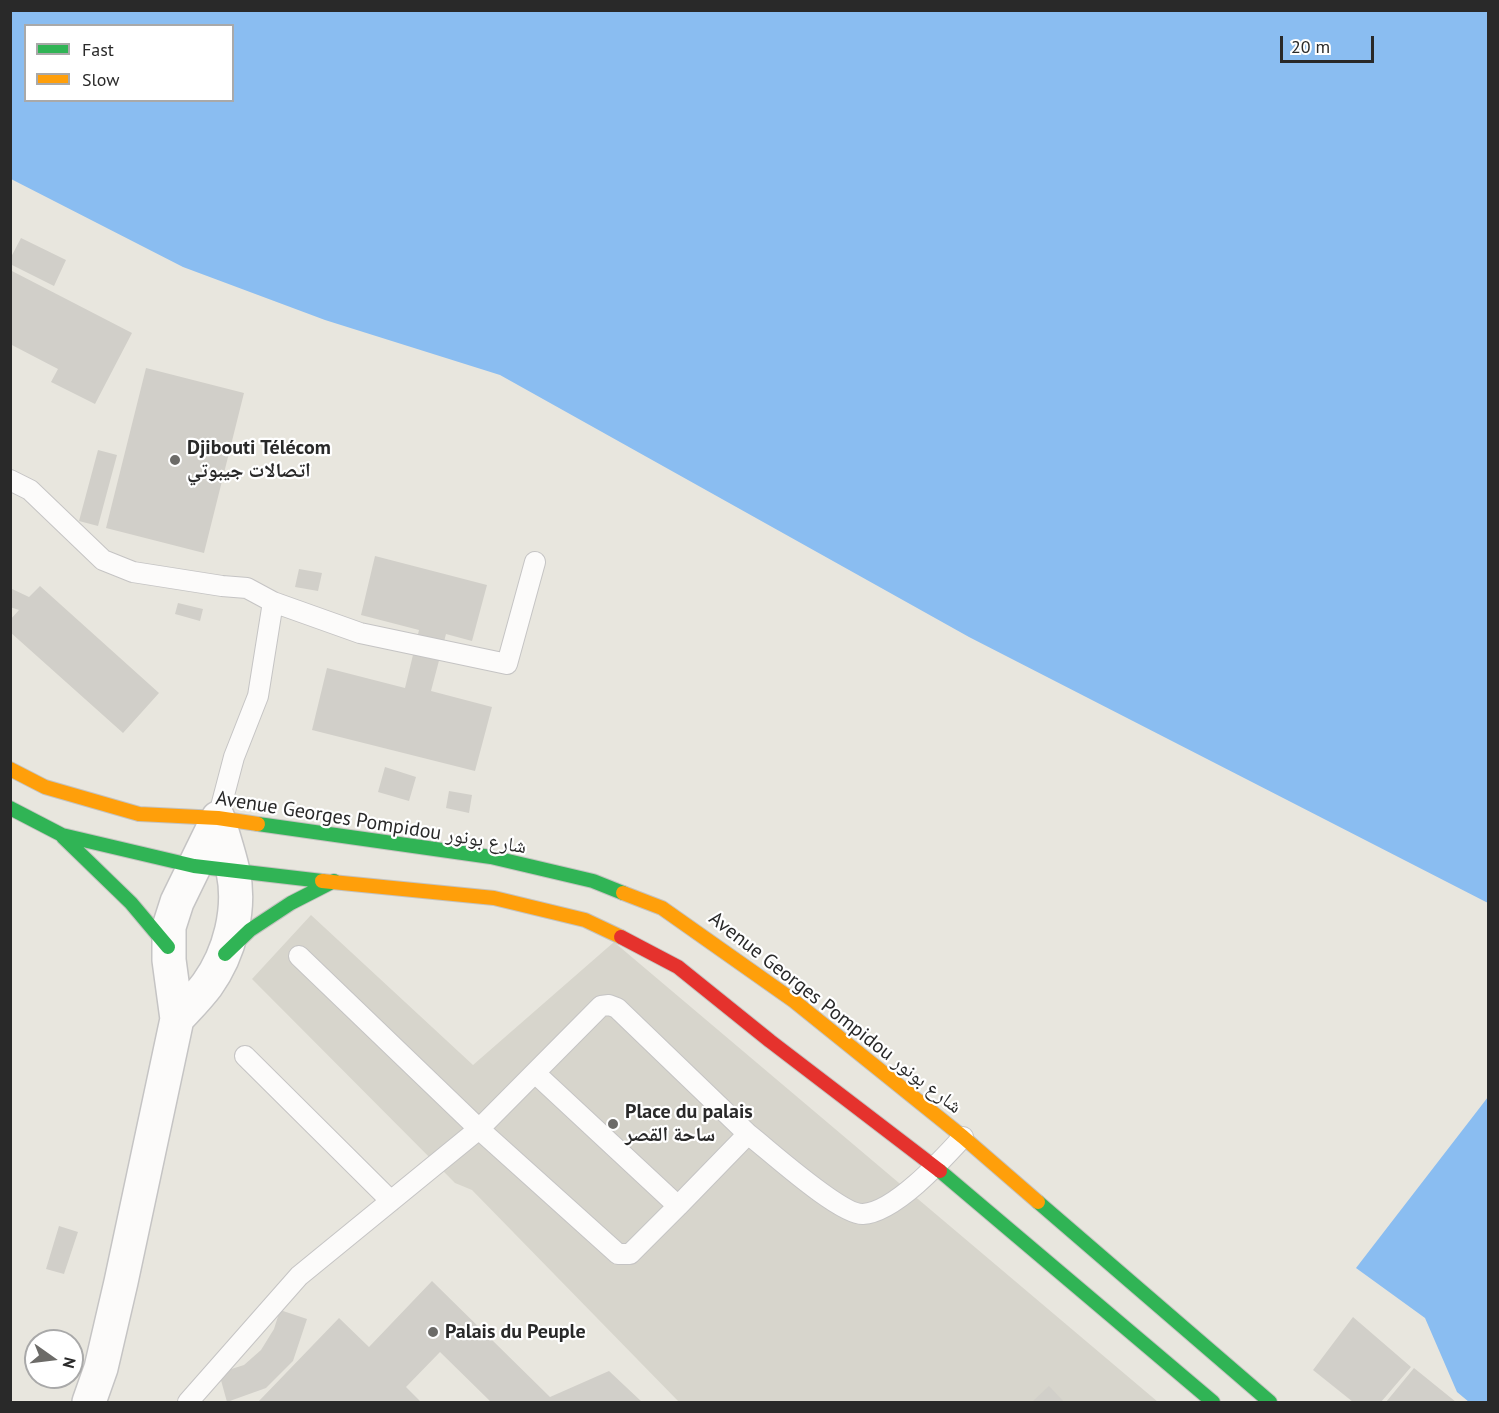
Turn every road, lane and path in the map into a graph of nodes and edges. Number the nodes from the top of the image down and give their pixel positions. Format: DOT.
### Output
graph roads {
  1 [pos="10,480"];
  2 [pos="535,562"];
  3 [pos="273,602"];
  4 [pos="10,769"];
  5 [pos="10,808"];
  6 [pos="218,818"];
  7 [pos="62,836"];
  8 [pos="194,866"];
  9 [pos="233,872"];
  10 [pos="334,881"];
  11 [pos="168,947"];
  12 [pos="225,954"];
  13 [pos="299,956"];
  14 [pos="177,1019"];
  15 [pos="245,1056"];
  16 [pos="535,1072"];
  17 [pos="479,1129"];
  18 [pos="748,1134"];
  19 [pos="963,1137"];
  20 [pos="936,1168"];
  21 [pos="391,1201"];
  22 [pos="678,1206"];
  23 [pos="1266,1401"];
  24 [pos="89,1402"];
  25 [pos="188,1402"];
  26 [pos="1213,1402"];
  1 -- 3 [label="lane"];
  2 -- 3 [label="lane"];
  3 -- 6 [label="lane"];
  4 -- 6 [label="main road, Avenue Georges Pompidou شارع بونور"];
  5 -- 7 [label="main road"];
  6 -- 8 [label="street"];
  6 -- 9 [label="street"];
  6 -- 19 [label="main road, Avenue Georges Pompidou شارع بونور"];
  7 -- 8 [label="main road"];
  7 -- 11 [label="main road"];
  8 -- 9 [label="main road"];
  8 -- 11 [label="street"];
  9 -- 10 [label="main road"];
  9 -- 12 [label="street"];
  10 -- 12 [label="main road"];
  10 -- 20 [label="main road"];
  11 -- 14 [label="street"];
  12 -- 14 [label="street"];
  13 -- 17 [label="lane"];
  14 -- 24 [label="street"];
  15 -- 21 [label="lane"];
  16 -- 17 [label="lane"];
  16 -- 18 [label="lane"];
  16 -- 22 [label="lane"];
  17 -- 21 [label="lane"];
  17 -- 22 [label="lane"];
  18 -- 20 [label="lane"];
  18 -- 22 [label="lane"];
  19 -- 20 [label="lane"];
  19 -- 23 [label="main road, Avenue Georges Pompidou شارع بونور"];
  20 -- 26 [label="main road"];
  21 -- 25 [label="lane"];
}
